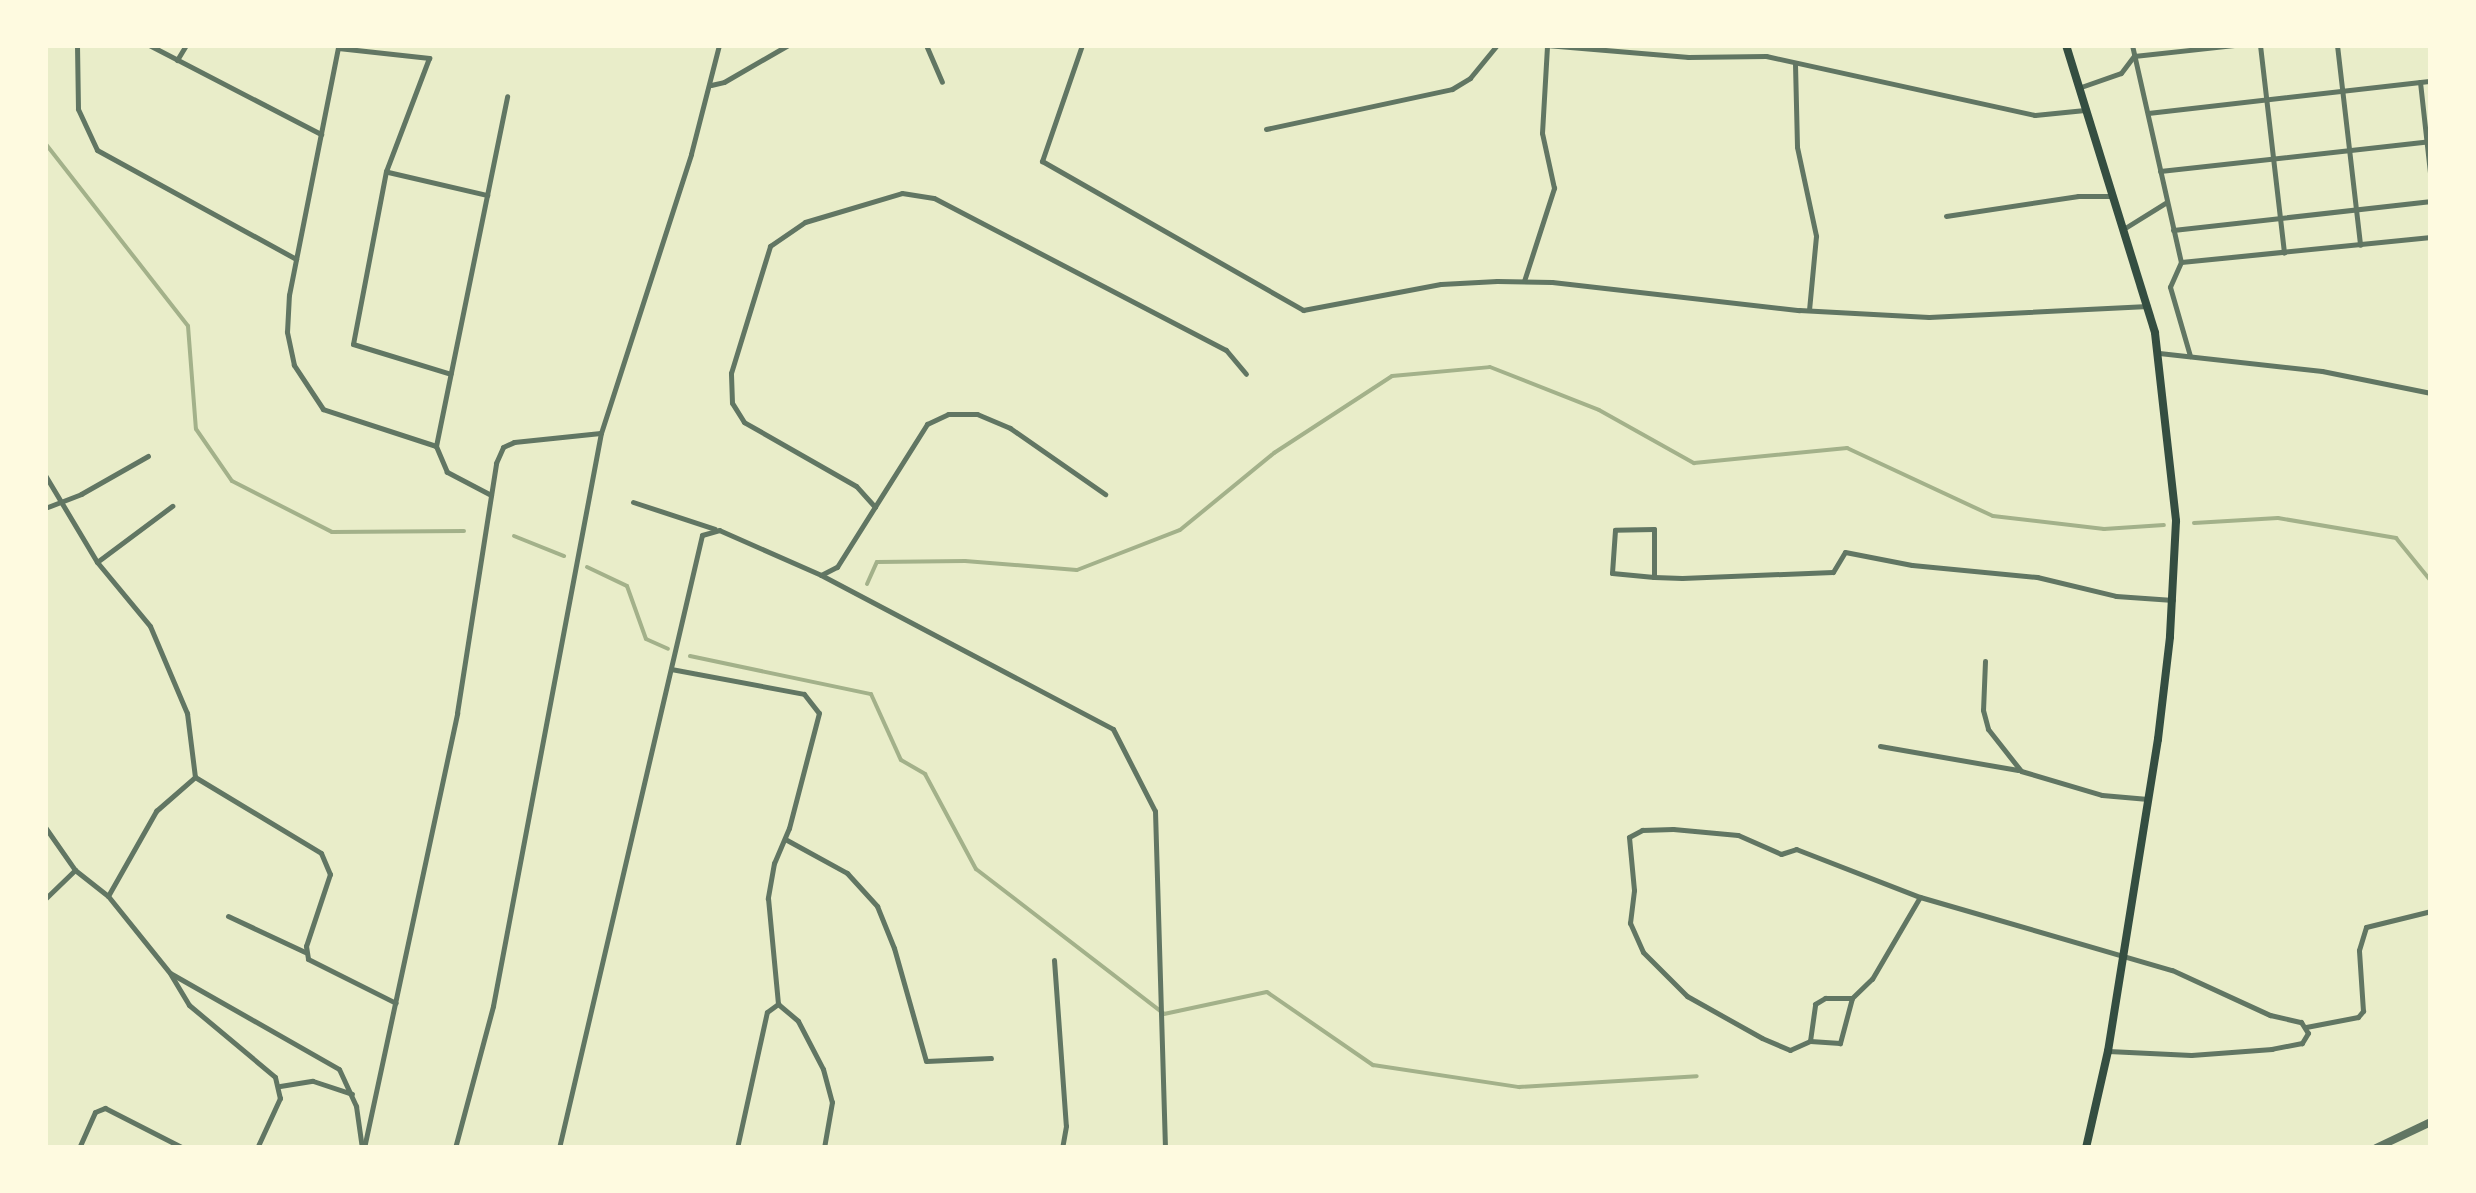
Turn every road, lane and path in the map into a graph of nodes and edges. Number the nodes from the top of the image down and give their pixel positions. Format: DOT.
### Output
graph roads {
  1 [pos="77,45"];
  2 [pos="149,45"];
  3 [pos="186,45"];
  4 [pos="719,45"];
  5 [pos="788,45"];
  6 [pos="926,45"];
  7 [pos="1082,45"];
  8 [pos="1497,45"];
  9 [pos="1508,45"];
  10 [pos="1535,45"];
  11 [pos="1546,45"];
  12 [pos="2066,45"];
  13 [pos="2132,45"];
  14 [pos="2236,45"];
  15 [pos="2260,45"];
  16 [pos="2337,45"];
  17 [pos="2134,56"];
  18 [pos="177,60"];
  19 [pos="1796,64"];
  20 [pos="2431,81"];
  21 [pos="942,82"];
  22 [pos="2420,82"];
  23 [pos="712,84"];
  24 [pos="2081,87"];
  25 [pos="2342,91"];
  26 [pos="507,96"];
  27 [pos="2266,100"];
  28 [pos="2088,109"];
  29 [pos="2148,113"];
  30 [pos="1266,129"];
  31 [pos="321,134"];
  32 [pos="2429,141"];
  33 [pos="2349,150"];
  34 [pos="2273,158"];
  35 [pos="2160,171"];
  36 [pos="386,172"];
  37 [pos="2431,182"];
  38 [pos="487,195"];
  39 [pos="2116,196"];
  40 [pos="2431,201"];
  41 [pos="2167,202"];
  42 [pos="2356,210"];
  43 [pos="1946,216"];
  44 [pos="2280,218"];
  45 [pos="2125,228"];
  46 [pos="2173,230"];
  47 [pos="2431,237"];
  48 [pos="2360,245"];
  49 [pos="2284,253"];
  50 [pos="296,259"];
  51 [pos="2181,262"];
  52 [pos="1524,282"];
  53 [pos="2148,306"];
  54 [pos="1809,310"];
  55 [pos="2159,353"];
  56 [pos="2190,356"];
  57 [pos="451,374"];
  58 [pos="1246,374"];
  59 [pos="2431,393"];
  60 [pos="601,434"];
  61 [pos="436,446"];
  62 [pos="148,456"];
  63 [pos="45,475"];
  64 [pos="1105,494"];
  65 [pos="491,495"];
  66 [pos="632,502"];
  67 [pos="59,504"];
  68 [pos="172,506"];
  69 [pos="875,507"];
  70 [pos="45,508"];
  71 [pos="719,530"];
  72 [pos="97,562"];
  73 [pos="821,575"];
  74 [pos="1654,577"];
  75 [pos="2173,600"];
  76 [pos="1985,661"];
  77 [pos="671,669"];
  78 [pos="1880,746"];
  79 [pos="2021,771"];
  80 [pos="195,777"];
  81 [pos="2148,799"];
  82 [pos="45,827"];
  83 [pos="784,838"];
  84 [pos="75,870"];
  85 [pos="108,896"];
  86 [pos="1920,896"];
  87 [pos="45,898"];
  88 [pos="2431,911"];
  89 [pos="228,916"];
  90 [pos="305,952"];
  91 [pos="2123,955"];
  92 [pos="1054,960"];
  93 [pos="170,973"];
  94 [pos="1852,998"];
  95 [pos="396,1003"];
  96 [pos="778,1004"];
  97 [pos="2306,1027"];
  98 [pos="1810,1041"];
  99 [pos="2108,1051"];
  100 [pos="991,1058"];
  101 [pos="280,1086"];
  102 [pos="352,1094"];
  103 [pos="2431,1122"];
  104 [pos="79,1148"];
  105 [pos="183,1148"];
  106 [pos="257,1148"];
  107 [pos="363,1148"];
  108 [pos="454,1148"];
  109 [pos="559,1148"];
  110 [pos="737,1148"];
  111 [pos="824,1148"];
  112 [pos="1062,1148"];
  113 [pos="1165,1148"];
  114 [pos="2086,1148"];
  115 [pos="2376,1148"];
  1 -- 50 [label="street"];
  2 -- 18 [label="street"];
  3 -- 18 [label="street"];
  4 -- 23 [label="street"];
  5 -- 23 [label="street"];
  6 -- 21 [label="street"];
  7 -- 52 [label="street"];
  8 -- 30 [label="street"];
  9 -- 10 [label="street"];
  11 -- 19 [label="street"];
  11 -- 52 [label="street"];
  12 -- 24 [label="main road"];
  13 -- 17 [label="street"];
  14 -- 17 [label="street"];
  15 -- 27 [label="street"];
  16 -- 25 [label="street"];
  17 -- 24 [label="street"];
  17 -- 29 [label="street"];
  18 -- 31 [label="street"];
  19 -- 28 [label="street"];
  19 -- 54 [label="street"];
  20 -- 22 [label="street"];
  22 -- 25 [label="street"];
  22 -- 32 [label="street"];
  23 -- 60 [label="street"];
  24 -- 28 [label="main road"];
  25 -- 27 [label="street"];
  25 -- 33 [label="street"];
  26 -- 38 [label="street"];
  27 -- 29 [label="street"];
  27 -- 34 [label="street"];
  28 -- 39 [label="main road"];
  29 -- 35 [label="street"];
  31 -- 36 [label="street"];
  31 -- 50 [label="street"];
  32 -- 33 [label="street"];
  32 -- 37 [label="street"];
  33 -- 34 [label="street"];
  33 -- 42 [label="street"];
  34 -- 35 [label="street"];
  34 -- 44 [label="street"];
  35 -- 41 [label="street"];
  36 -- 38 [label="street"];
  36 -- 57 [label="street"];
  38 -- 57 [label="street"];
  39 -- 43 [label="street"];
  39 -- 45 [label="main road"];
  40 -- 42 [label="street"];
  41 -- 45 [label="street"];
  41 -- 46 [label="street"];
  42 -- 44 [label="street"];
  42 -- 48 [label="street"];
  44 -- 46 [label="street"];
  44 -- 49 [label="street"];
  45 -- 53 [label="main road"];
  46 -- 51 [label="street"];
  47 -- 48 [label="street"];
  48 -- 49 [label="street"];
  49 -- 51 [label="street"];
  50 -- 61 [label="street"];
  51 -- 56 [label="street"];
  52 -- 54 [label="street"];
  53 -- 54 [label="street"];
  53 -- 55 [label="main road"];
  55 -- 56 [label="street"];
  55 -- 75 [label="main road"];
  56 -- 59 [label="street"];
  57 -- 61 [label="street"];
  58 -- 69 [label="street"];
  60 -- 65 [label="street"];
  60 -- 108 [label="street"];
  61 -- 65 [label="street"];
  62 -- 67 [label="street"];
  63 -- 67 [label="street"];
  64 -- 69 [label="street"];
  65 -- 95 [label="street"];
  66 -- 71 [label="street"];
  67 -- 70 [label="street"];
  67 -- 72 [label="street"];
  68 -- 72 [label="street"];
  69 -- 73 [label="street"];
  71 -- 73 [label="street"];
  71 -- 77 [label="street"];
  72 -- 80 [label="street"];
  73 -- 113 [label="street"];
  74 -- 74 [label="street"];
  74 -- 75 [label="street"];
  75 -- 81 [label="main road"];
  76 -- 79 [label="street"];
  77 -- 83 [label="street"];
  77 -- 109 [label="street"];
  78 -- 79 [label="street"];
  79 -- 81 [label="street"];
  80 -- 85 [label="street"];
  80 -- 90 [label="street"];
  81 -- 91 [label="main road"];
  82 -- 84 [label="street"];
  83 -- 96 [label="street"];
  83 -- 100 [label="street"];
  84 -- 85 [label="street"];
  84 -- 87 [label="street"];
  85 -- 93 [label="street"];
  86 -- 91 [label="street"];
  86 -- 94 [label="street"];
  86 -- 98 [label="street"];
  88 -- 97 [label="street"];
  89 -- 90 [label="street"];
  90 -- 95 [label="street"];
  91 -- 97 [label="street"];
  91 -- 99 [label="main road"];
  92 -- 112 [label="street"];
  93 -- 101 [label="street"];
  93 -- 102 [label="street"];
  94 -- 98 [label="street"];
  94 -- 98 [label="street"];
  95 -- 107 [label="street"];
  96 -- 110 [label="street"];
  96 -- 111 [label="street"];
  97 -- 99 [label="street"];
  99 -- 114 [label="main road"];
  101 -- 102 [label="street"];
  101 -- 106 [label="street"];
  102 -- 107 [label="street"];
  103 -- 115 [label="street"];
  104 -- 105 [label="street"];
}
